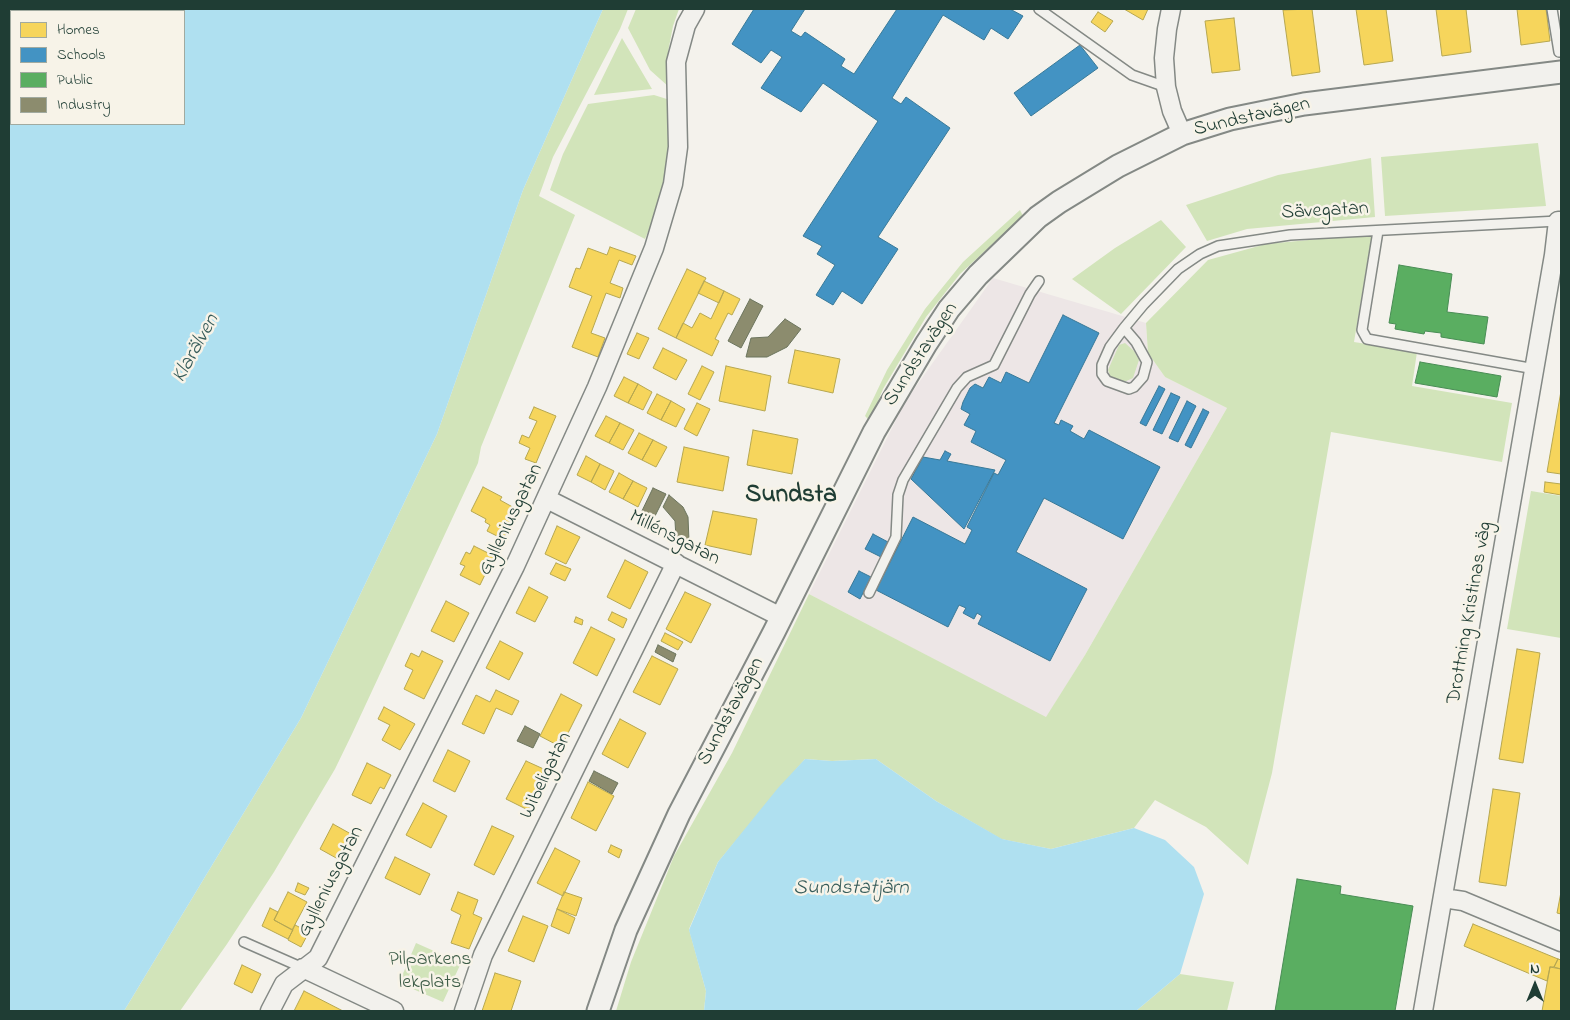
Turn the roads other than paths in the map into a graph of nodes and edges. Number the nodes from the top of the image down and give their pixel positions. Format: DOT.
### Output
graph roads {
  1 [pos="695,9"];
  2 [pos="1039,9"];
  3 [pos="1171,9"];
  4 [pos="1552,9"];
  5 [pos="1560,62"];
  6 [pos="1166,87"];
  7 [pos="1182,134"];
  8 [pos="1560,221"];
  9 [pos="1378,231"];
  10 [pos="1039,282"];
  11 [pos="1124,328"];
  12 [pos="1535,369"];
  13 [pos="547,499"];
  14 [pos="676,563"];
  15 [pos="869,593"];
  16 [pos="781,617"];
  17 [pos="1443,898"];
  18 [pos="244,942"];
  19 [pos="1561,942"];
  20 [pos="303,968"];
  21 [pos="270,1011"];
  22 [pos="394,1011"];
  23 [pos="464,1011"];
  24 [pos="598,1011"];
  25 [pos="1423,1011"];
  1 -- 13 [label="street, Gylleniusgatan"];
  2 -- 6 [label="lane"];
  3 -- 6 [label="street"];
  4 -- 5 [label="lane"];
  5 -- 7 [label="street, Sundstavägen"];
  6 -- 7 [label="street"];
  7 -- 16 [label="street, Sundstavägen"];
  8 -- 9 [label="lane, Sävegatan"];
  8 -- 12 [label="street, Drottning Kristinas väg"];
  9 -- 11 [label="lane, Sävegatan"];
  9 -- 12 [label="lane"];
  10 -- 15 [label="lane"];
  11 -- 11 [label="lane, Sävegatan"];
  12 -- 17 [label="street, Drottning Kristinas väg"];
  13 -- 14 [label="street, Millénsgatan"];
  13 -- 20 [label="street, Gylleniusgatan"];
  14 -- 16 [label="street, Millénsgatan"];
  14 -- 23 [label="street, Wibeligatan"];
  16 -- 24 [label="street, Sundstavägen"];
  17 -- 19 [label="street"];
  17 -- 25 [label="street, Drottning Kristinas väg"];
  18 -- 20 [label="lane"];
  20 -- 21 [label="street, Gylleniusgatan"];
  20 -- 22 [label="street"];
}
